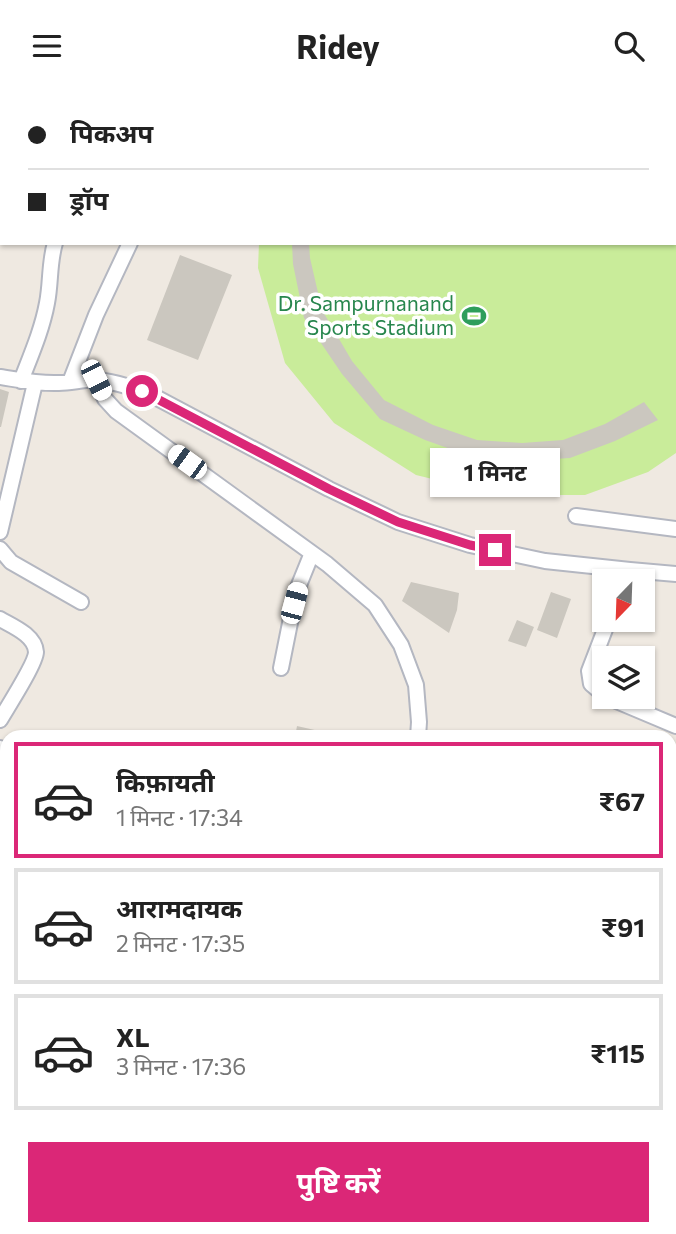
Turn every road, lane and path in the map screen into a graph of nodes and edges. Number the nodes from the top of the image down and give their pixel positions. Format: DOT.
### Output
graph roads {
  1 [pos="55,245"];
  2 [pos="129,245"];
  3 [pos="0,377"];
  4 [pos="96,380"];
  5 [pos="28,382"];
  6 [pos="70,382"];
  7 [pos="576,516"];
  8 [pos="676,529"];
  9 [pos="0,532"];
  10 [pos="0,549"];
  11 [pos="312,553"];
  12 [pos="592,570"];
  13 [pos="676,574"];
  14 [pos="655,575"];
  15 [pos="81,602"];
  16 [pos="0,619"];
  17 [pos="592,663"];
  18 [pos="281,668"];
  19 [pos="592,685"];
  20 [pos="636,709"];
  21 [pos="0,720"];
  22 [pos="676,726"];
  23 [pos="418,730"];
  1 -- 5 [label="street"];
  2 -- 6 [label="street"];
  3 -- 5 [label="street"];
  4 -- 6 [label="street"];
  4 -- 11 [label="street"];
  4 -- 12 [label="street"];
  5 -- 6 [label="street"];
  5 -- 9 [label="street"];
  7 -- 8 [label="street"];
  10 -- 15 [label="street"];
  11 -- 18 [label="street"];
  11 -- 23 [label="street"];
  13 -- 14 [label="street"];
  16 -- 21 [label="street"];
  17 -- 19 [label="street"];
  20 -- 22 [label="street"];
}
